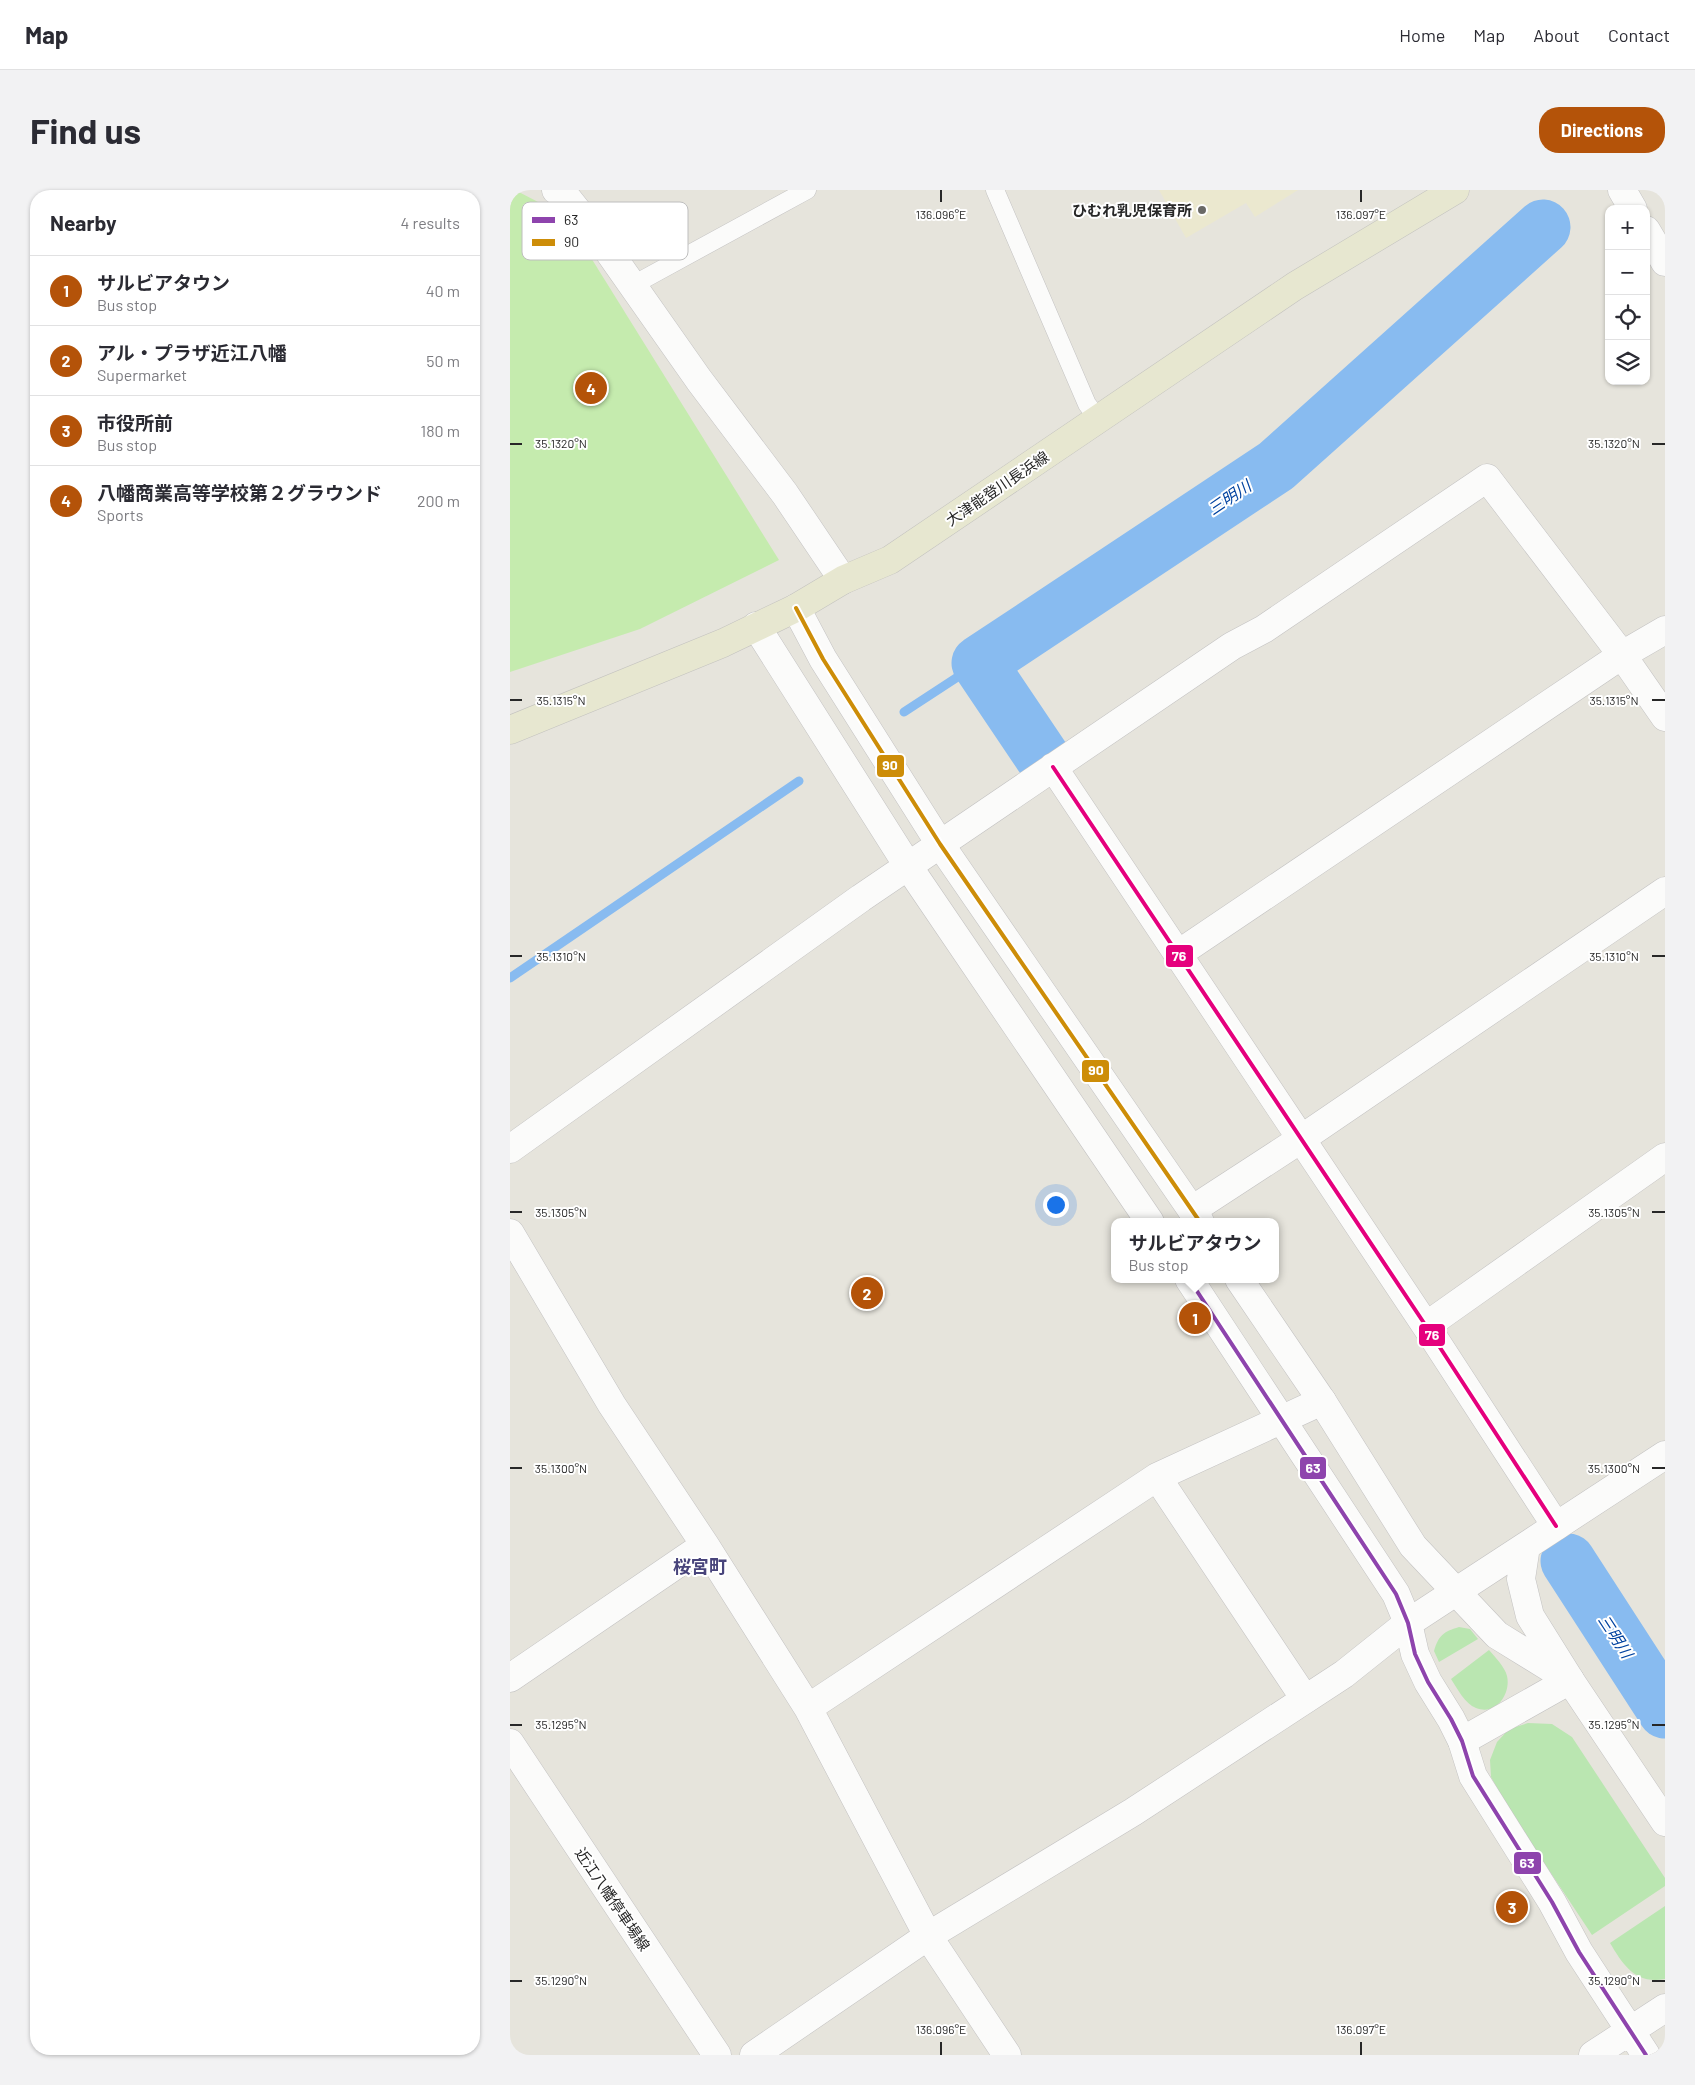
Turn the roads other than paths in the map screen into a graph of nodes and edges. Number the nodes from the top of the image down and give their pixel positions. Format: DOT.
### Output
graph roads {
  1 [pos="556,190"];
  2 [pos="807,190"];
  3 [pos="995,190"];
  4 [pos="1455,190"];
  5 [pos="1622,190"];
  6 [pos="570,202"];
  7 [pos="1631,205"];
  8 [pos="1650,237"];
  9 [pos="688,255"];
  10 [pos="614,260"];
  11 [pos="679,260"];
  12 [pos="1665,262"];
  13 [pos="633,285"];
  14 [pos="1099,420"];
  15 [pos="843,580"];
  16 [pos="796,608"];
  17 [pos="756,626"];
  18 [pos="1665,630"];
  19 [pos="1622,655"];
  20 [pos="1665,717"];
  21 [pos="510,730"];
  22 [pos="1053,767"];
  23 [pos="940,844"];
  24 [pos="908,866"];
  25 [pos="1665,891"];
  26 [pos="1178,954"];
  27 [pos="1301,1139"];
  28 [pos="510,1149"];
  29 [pos="1665,1157"];
  30 [pos="1196,1216"];
  31 [pos="1147,1218"];
  32 [pos="510,1232"];
  33 [pos="1192,1283"];
  34 [pos="1242,1283"];
  35 [pos="1426,1326"];
  36 [pos="1322,1401"];
  37 [pos="1282,1419"];
  38 [pos="1665,1455"];
  39 [pos="1157,1477"];
  40 [pos="1556,1526"];
  41 [pos="705,1545"];
  42 [pos="1526,1546"];
  43 [pos="1455,1592"];
  44 [pos="1408,1623"];
  45 [pos="510,1678"];
  46 [pos="1570,1680"];
  47 [pos="1305,1699"];
  48 [pos="808,1708"];
  49 [pos="1462,1742"];
  50 [pos="510,1743"];
  51 [pos="1665,1822"];
  52 [pos="928,1936"];
  53 [pos="1665,2008"];
  54 [pos="1631,2031"];
  55 [pos="717,2055"];
  56 [pos="754,2055"];
  57 [pos="1007,2055"];
  58 [pos="1593,2055"];
  59 [pos="1646,2055"];
  1 -- 6 [label="street"];
  2 -- 9 [label="lane"];
  3 -- 14 [label="lane"];
  4 -- 14 [label="main road, 大津能登川長浜線"];
  5 -- 7 [label="street"];
  8 -- 12 [label="street"];
  10 -- 13 [label="street"];
  11 -- 13 [label="lane"];
  13 -- 15 [label="street"];
  14 -- 15 [label="main road, 大津能登川長浜線"];
  15 -- 16 [label="main road, 大津能登川長浜線"];
  16 -- 17 [label="main road, 大津能登川長浜線"];
  16 -- 23 [label="street"];
  17 -- 21 [label="main road, 大津能登川長浜線"];
  17 -- 24 [label="street"];
  18 -- 19 [label="street"];
  19 -- 20 [label="street"];
  19 -- 22 [label="street"];
  19 -- 26 [label="street"];
  22 -- 23 [label="street"];
  22 -- 26 [label="street"];
  23 -- 24 [label="street"];
  23 -- 30 [label="street"];
  24 -- 28 [label="street"];
  24 -- 31 [label="street"];
  25 -- 27 [label="street"];
  26 -- 27 [label="street"];
  27 -- 30 [label="street"];
  27 -- 35 [label="street"];
  29 -- 35 [label="street"];
  32 -- 41 [label="street"];
  33 -- 37 [label="street"];
  34 -- 36 [label="street"];
  35 -- 40 [label="street"];
  36 -- 37 [label="street"];
  36 -- 43 [label="street"];
  37 -- 39 [label="street"];
  37 -- 44 [label="street"];
  38 -- 40 [label="street"];
  39 -- 47 [label="street"];
  39 -- 48 [label="street"];
  40 -- 42 [label="street"];
  41 -- 45 [label="street"];
  41 -- 48 [label="street"];
  42 -- 43 [label="street"];
  42 -- 46 [label="street"];
  43 -- 44 [label="street"];
  43 -- 46 [label="street"];
  44 -- 47 [label="street"];
  44 -- 49 [label="street"];
  46 -- 49 [label="street"];
  46 -- 51 [label="street"];
  47 -- 52 [label="street"];
  48 -- 52 [label="street"];
  49 -- 54 [label="street"];
  50 -- 55 [label="street, 近江八幡停車場線"];
  52 -- 56 [label="street"];
  52 -- 57 [label="street"];
  53 -- 54 [label="street"];
  54 -- 58 [label="street"];
  54 -- 59 [label="street"];
}
